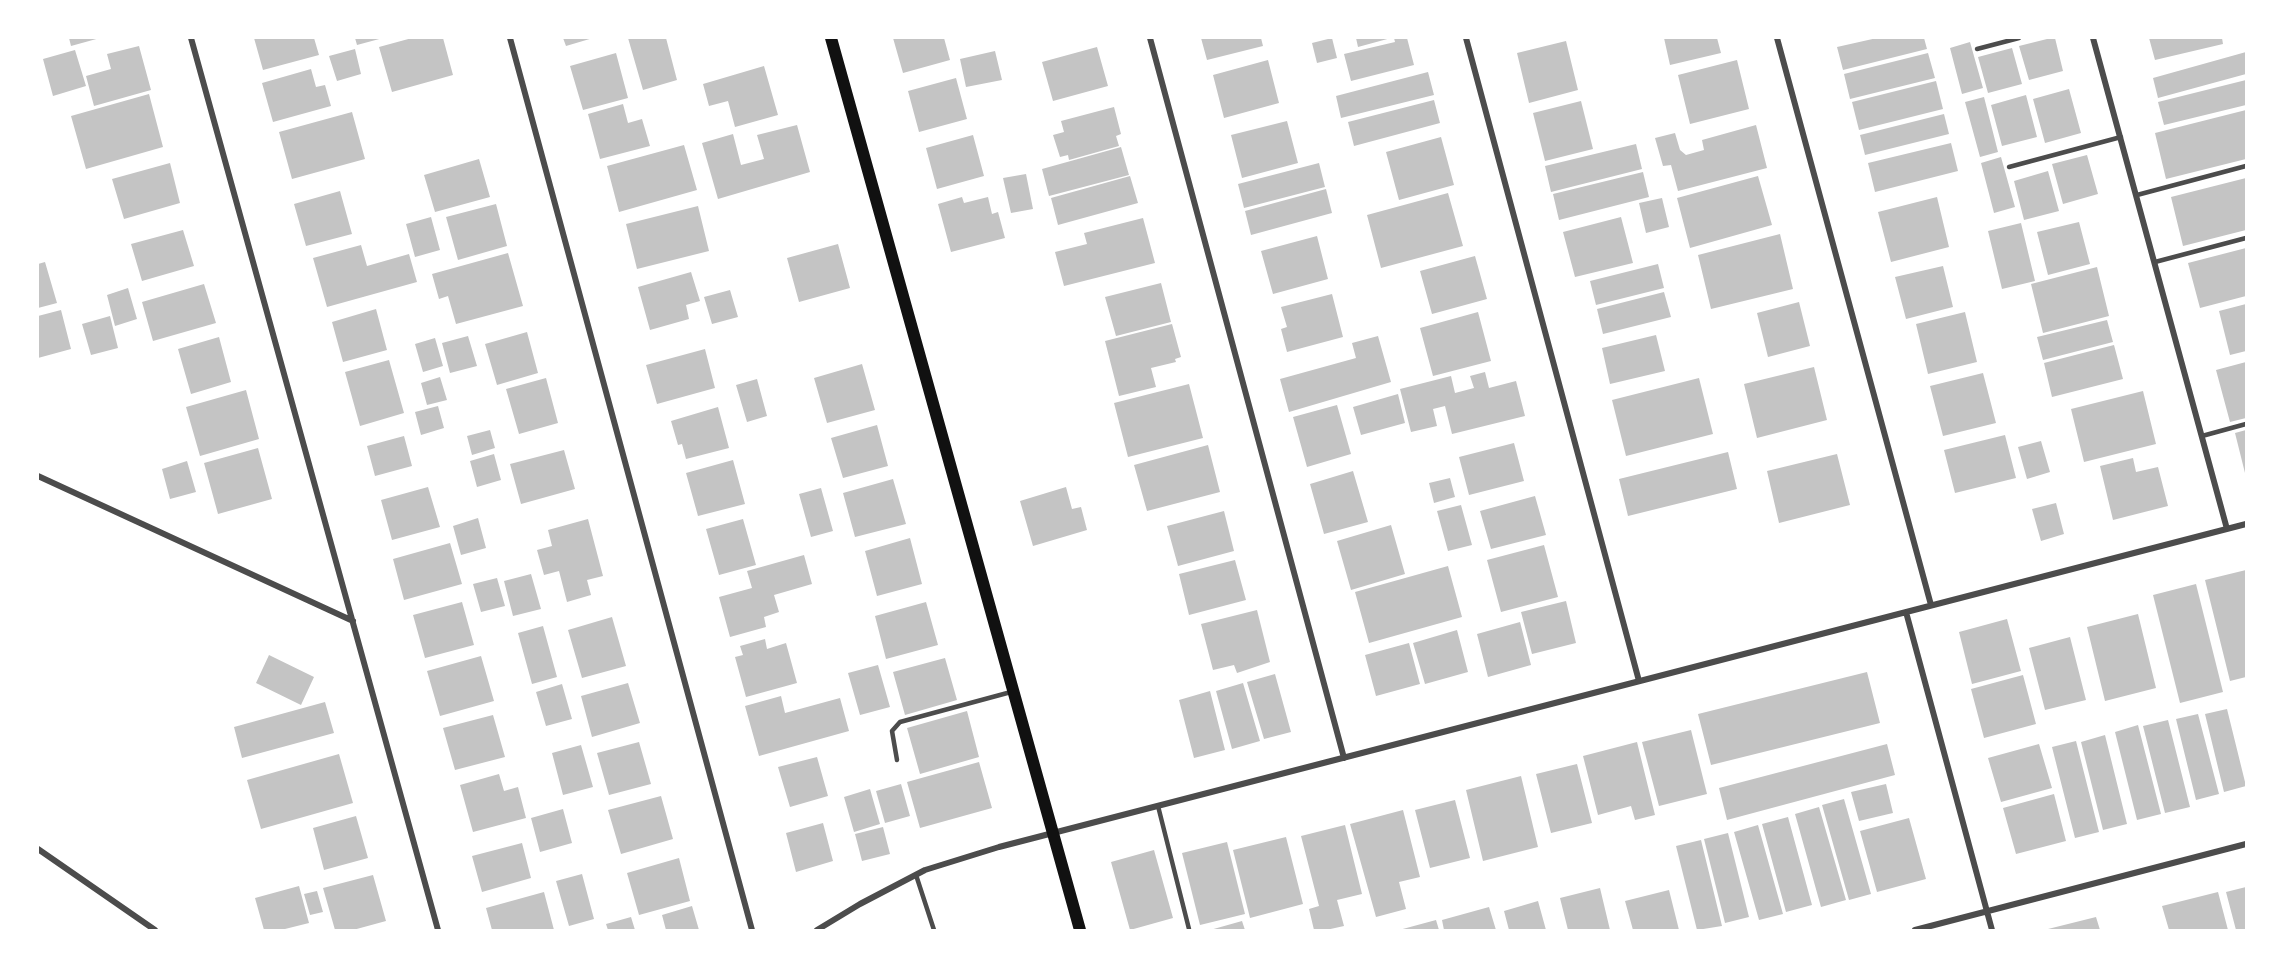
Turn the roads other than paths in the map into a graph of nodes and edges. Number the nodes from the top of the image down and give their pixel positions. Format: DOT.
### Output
graph roads {
  1 [pos="191,38"];
  2 [pos="510,38"];
  3 [pos="831,38"];
  4 [pos="1150,38"];
  5 [pos="1466,38"];
  6 [pos="1777,38"];
  7 [pos="2019,38"];
  8 [pos="2093,38"];
  9 [pos="1977,49"];
  10 [pos="2121,136"];
  11 [pos="2247,166"];
  12 [pos="2009,167"];
  13 [pos="2137,195"];
  14 [pos="2247,238"];
  15 [pos="2155,262"];
  16 [pos="2247,424"];
  17 [pos="2202,436"];
  18 [pos="38,476"];
  19 [pos="2247,524"];
  20 [pos="2227,529"];
  21 [pos="1931,605"];
  22 [pos="1906,612"];
  23 [pos="353,621"];
  24 [pos="1639,681"];
  25 [pos="1014,691"];
  26 [pos="1344,758"];
  27 [pos="897,760"];
  28 [pos="1158,806"];
  29 [pos="1053,833"];
  30 [pos="2247,844"];
  31 [pos="38,849"];
  32 [pos="916,875"];
  33 [pos="1986,912"];
  34 [pos="1190,929"];
  35 [pos="155,930"];
  36 [pos="438,930"];
  37 [pos="752,930"];
  38 [pos="817,930"];
  39 [pos="934,930"];
  40 [pos="1080,930"];
  41 [pos="1915,930"];
  42 [pos="1992,930"];
  1 -- 23 [label="street"];
  2 -- 37 [label="street"];
  3 -- 25 [label="main road"];
  4 -- 26 [label="street"];
  5 -- 24 [label="street"];
  6 -- 21 [label="street"];
  7 -- 9 [label="lane"];
  8 -- 10 [label="street"];
  10 -- 12 [label="lane"];
  10 -- 13 [label="street"];
  11 -- 13 [label="lane"];
  13 -- 15 [label="street"];
  14 -- 15 [label="lane"];
  15 -- 17 [label="street"];
  16 -- 17 [label="lane"];
  17 -- 20 [label="street"];
  18 -- 23 [label="street"];
  19 -- 20 [label="street"];
  20 -- 21 [label="street"];
  21 -- 22 [label="street"];
  22 -- 24 [label="street"];
  22 -- 33 [label="street"];
  23 -- 36 [label="street"];
  24 -- 26 [label="street"];
  25 -- 27 [label="lane"];
  25 -- 29 [label="main road"];
  26 -- 28 [label="street"];
  28 -- 29 [label="street"];
  28 -- 34 [label="lane"];
  29 -- 32 [label="street"];
  29 -- 40 [label="main road"];
  30 -- 33 [label="street"];
  31 -- 35 [label="street"];
  32 -- 38 [label="street"];
  32 -- 39 [label="lane"];
  33 -- 41 [label="street"];
  33 -- 42 [label="street"];
}
